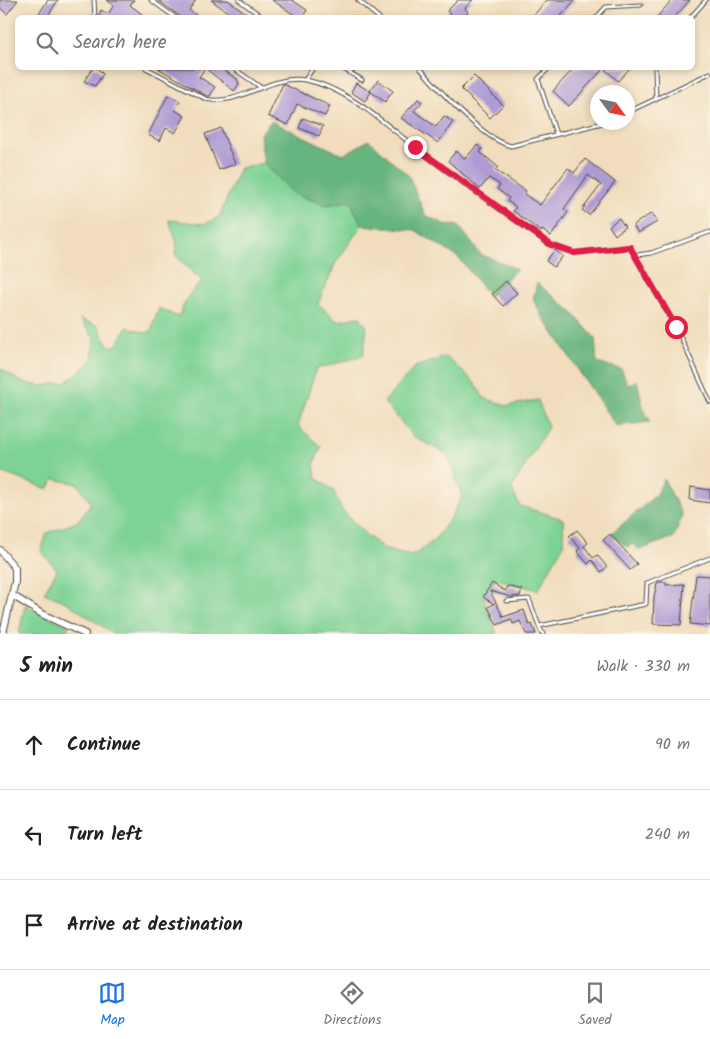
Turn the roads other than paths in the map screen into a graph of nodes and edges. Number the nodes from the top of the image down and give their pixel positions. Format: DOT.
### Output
graph roads {
  1 [pos="94,0"];
  2 [pos="151,0"];
  3 [pos="239,0"];
  4 [pos="358,0"];
  5 [pos="706,0"];
  6 [pos="641,5"];
  7 [pos="95,15"];
  8 [pos="172,15"];
  9 [pos="260,15"];
  10 [pos="376,15"];
  11 [pos="599,15"];
  12 [pos="693,15"];
  13 [pos="150,70"];
  14 [pos="236,70"];
  15 [pos="312,70"];
  16 [pos="345,70"];
  17 [pos="422,70"];
  18 [pos="547,70"];
  19 [pos="655,70"];
  20 [pos="710,73"];
  21 [pos="305,80"];
  22 [pos="362,80"];
  23 [pos="260,87"];
  24 [pos="656,100"];
  25 [pos="635,109"];
  26 [pos="590,126"];
  27 [pos="556,134"];
  28 [pos="710,232"];
  29 [pos="637,255"];
  30 [pos="710,402"];
  31 [pos="0,550"];
  32 [pos="710,558"];
  33 [pos="12,596"];
  34 [pos="506,601"];
  35 [pos="539,626"];
  36 [pos="2,634"];
  37 [pos="85,634"];
  38 [pos="543,634"];
  1 -- 7 [label="lane"];
  2 -- 8 [label="lane"];
  3 -- 9 [label="lane"];
  4 -- 10 [label="lane"];
  5 -- 12 [label="lane"];
  6 -- 11 [label="lane"];
  13 -- 23 [label="lane"];
  14 -- 23 [label="lane"];
  15 -- 21 [label="lane"];
  16 -- 22 [label="lane"];
  17 -- 27 [label="lane"];
  18 -- 27 [label="lane"];
  19 -- 24 [label="lane"];
  20 -- 24 [label="lane"];
  21 -- 23 [label="lane"];
  21 -- 29 [label="lane"];
  24 -- 25 [label="lane"];
  26 -- 27 [label="lane"];
  28 -- 29 [label="lane"];
  29 -- 30 [label="lane"];
  31 -- 33 [label="street"];
  32 -- 35 [label="lane"];
  33 -- 36 [label="street"];
  33 -- 37 [label="street"];
  34 -- 35 [label="lane"];
  35 -- 38 [label="lane"];
}
